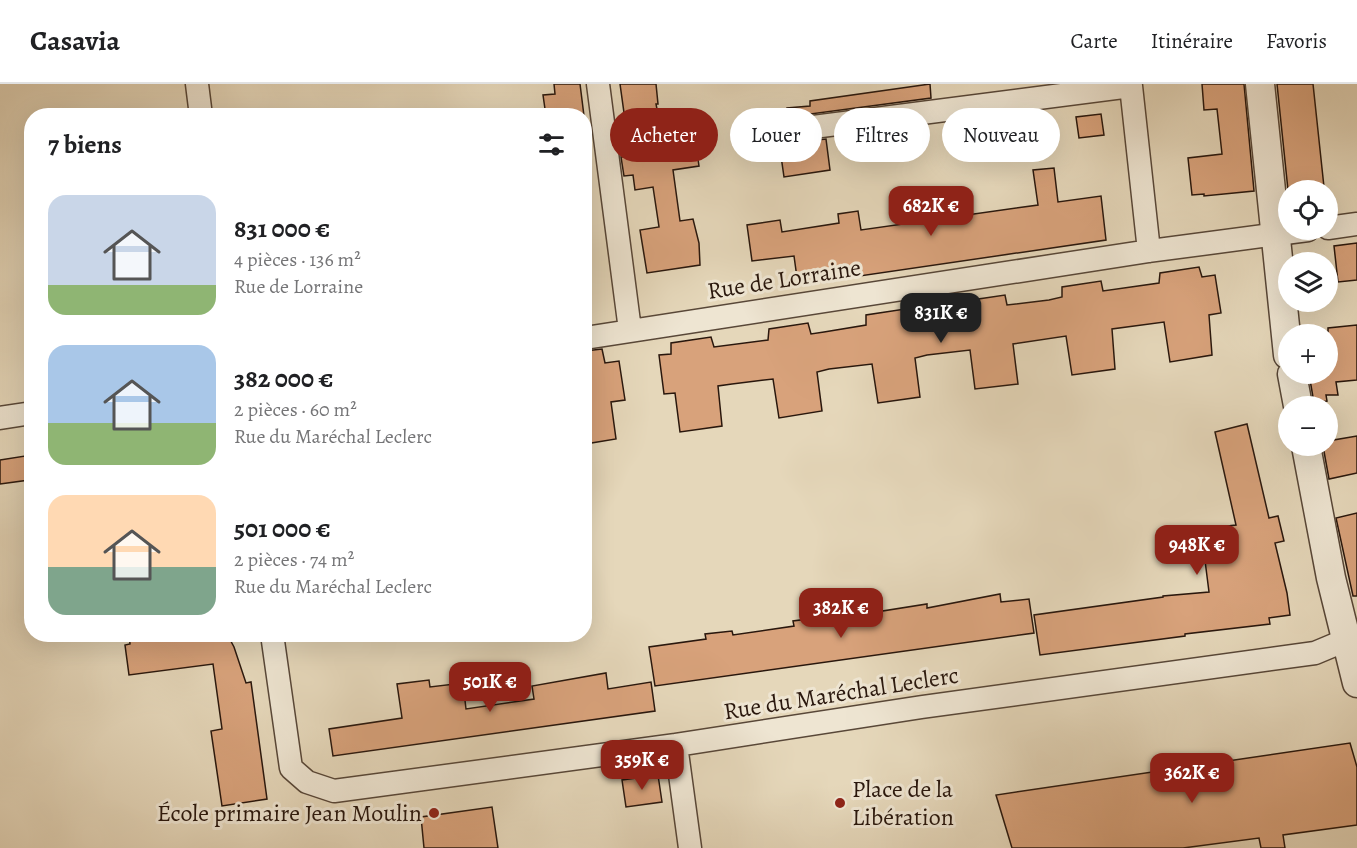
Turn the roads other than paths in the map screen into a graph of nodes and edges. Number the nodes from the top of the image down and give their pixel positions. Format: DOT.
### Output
graph roads {
  1 [pos="197,84"];
  2 [pos="598,84"];
  3 [pos="1260,84"];
  4 [pos="200,108"];
  5 [pos="822,126"];
  6 [pos="1357,225"];
  7 [pos="1338,227"];
  8 [pos="1276,232"];
  9 [pos="1149,251"];
  10 [pos="1285,324"];
  11 [pos="630,330"];
  12 [pos="592,337"];
  13 [pos="24,414"];
  14 [pos="0,418"];
  15 [pos="1308,456"];
  16 [pos="1346,640"];
  17 [pos="273,642"];
  18 [pos="1357,683"];
  19 [pos="676,745"];
  20 [pos="690,848"];
  1 -- 4 [label="street"];
  2 -- 11 [label="street"];
  3 -- 8 [label="street"];
  5 -- 9 [label="street"];
  6 -- 7 [label="street"];
  8 -- 9 [label="street, Rue de Lorraine"];
  8 -- 10 [label="street"];
  9 -- 11 [label="street, Rue de Lorraine"];
  11 -- 12 [label="street, Rue de Lorraine"];
  13 -- 14 [label="street"];
  15 -- 16 [label="street"];
  16 -- 18 [label="street"];
  16 -- 19 [label="street, Rue du Maréchal Leclerc"];
  17 -- 19 [label="street, Rue du Maréchal Leclerc"];
  19 -- 20 [label="street"];
}
